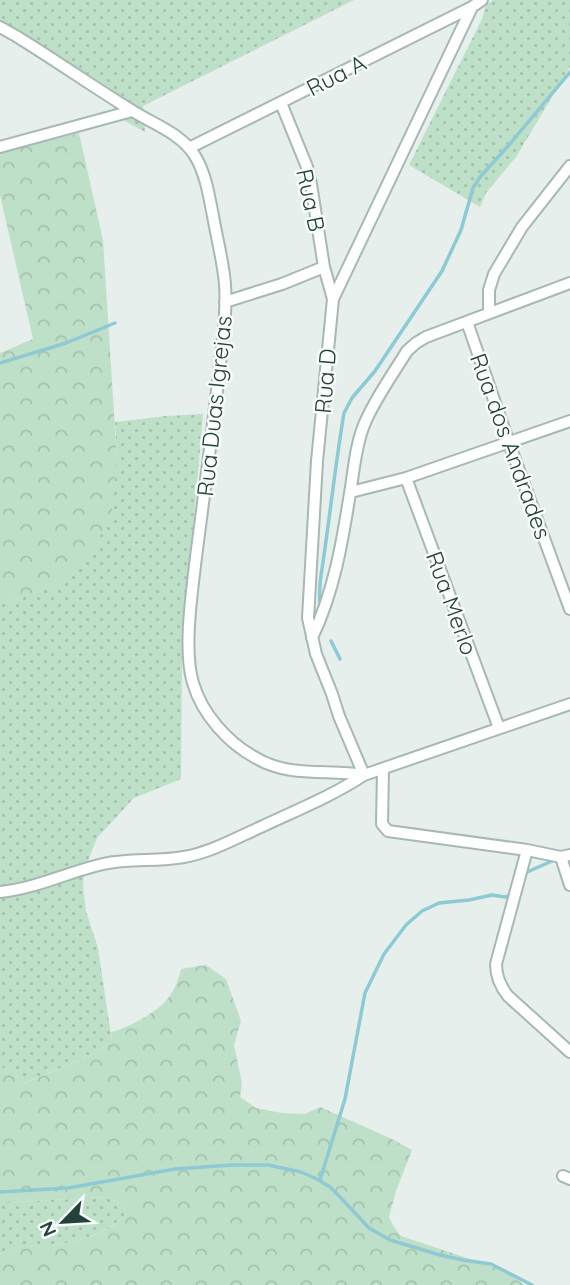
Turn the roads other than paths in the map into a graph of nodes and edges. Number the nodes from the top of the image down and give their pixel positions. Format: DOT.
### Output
graph roads {
  1 [pos="482,0"];
  2 [pos="472,7"];
  3 [pos="0,27"];
  4 [pos="281,103"];
  5 [pos="132,111"];
  6 [pos="0,147"];
  7 [pos="190,148"];
  8 [pos="570,166"];
  9 [pos="565,178"];
  10 [pos="324,268"];
  11 [pos="570,283"];
  12 [pos="332,299"];
  13 [pos="225,302"];
  14 [pos="488,313"];
  15 [pos="467,322"];
  16 [pos="570,421"];
  17 [pos="509,443"];
  18 [pos="406,478"];
  19 [pos="351,492"];
  20 [pos="570,609"];
  21 [pos="312,640"];
  22 [pos="570,704"];
  23 [pos="499,728"];
  24 [pos="383,770"];
  25 [pos="364,775"];
  26 [pos="527,850"];
  27 [pos="565,856"];
  28 [pos="570,885"];
  29 [pos="0,892"];
  30 [pos="570,1052"];
  1 -- 2 [label="street, Rua A"];
  2 -- 4 [label="street, Rua A"];
  2 -- 12 [label="street, Rua D"];
  3 -- 5 [label="street"];
  4 -- 7 [label="street, Rua A"];
  4 -- 10 [label="street, Rua B"];
  5 -- 6 [label="street"];
  5 -- 7 [label="street"];
  7 -- 13 [label="street, Rua Duas Igrejas"];
  8 -- 9 [label="street"];
  9 -- 14 [label="street"];
  10 -- 12 [label="street, Rua B"];
  10 -- 13 [label="street"];
  11 -- 14 [label="street"];
  12 -- 21 [label="street, Rua D"];
  13 -- 25 [label="street, Rua Duas Igrejas"];
  14 -- 15 [label="street"];
  15 -- 17 [label="street, Rua dos Andrades"];
  15 -- 19 [label="street"];
  16 -- 17 [label="street"];
  17 -- 18 [label="street"];
  17 -- 20 [label="street, Rua dos Andrades"];
  18 -- 19 [label="street"];
  18 -- 23 [label="street, Rua Merlo"];
  19 -- 21 [label="street"];
  21 -- 25 [label="street, Rua D"];
  22 -- 23 [label="street"];
  23 -- 24 [label="street"];
  24 -- 25 [label="street"];
  24 -- 26 [label="street"];
  25 -- 29 [label="street"];
  26 -- 27 [label="street"];
  26 -- 30 [label="street"];
  27 -- 28 [label="street"];
}
